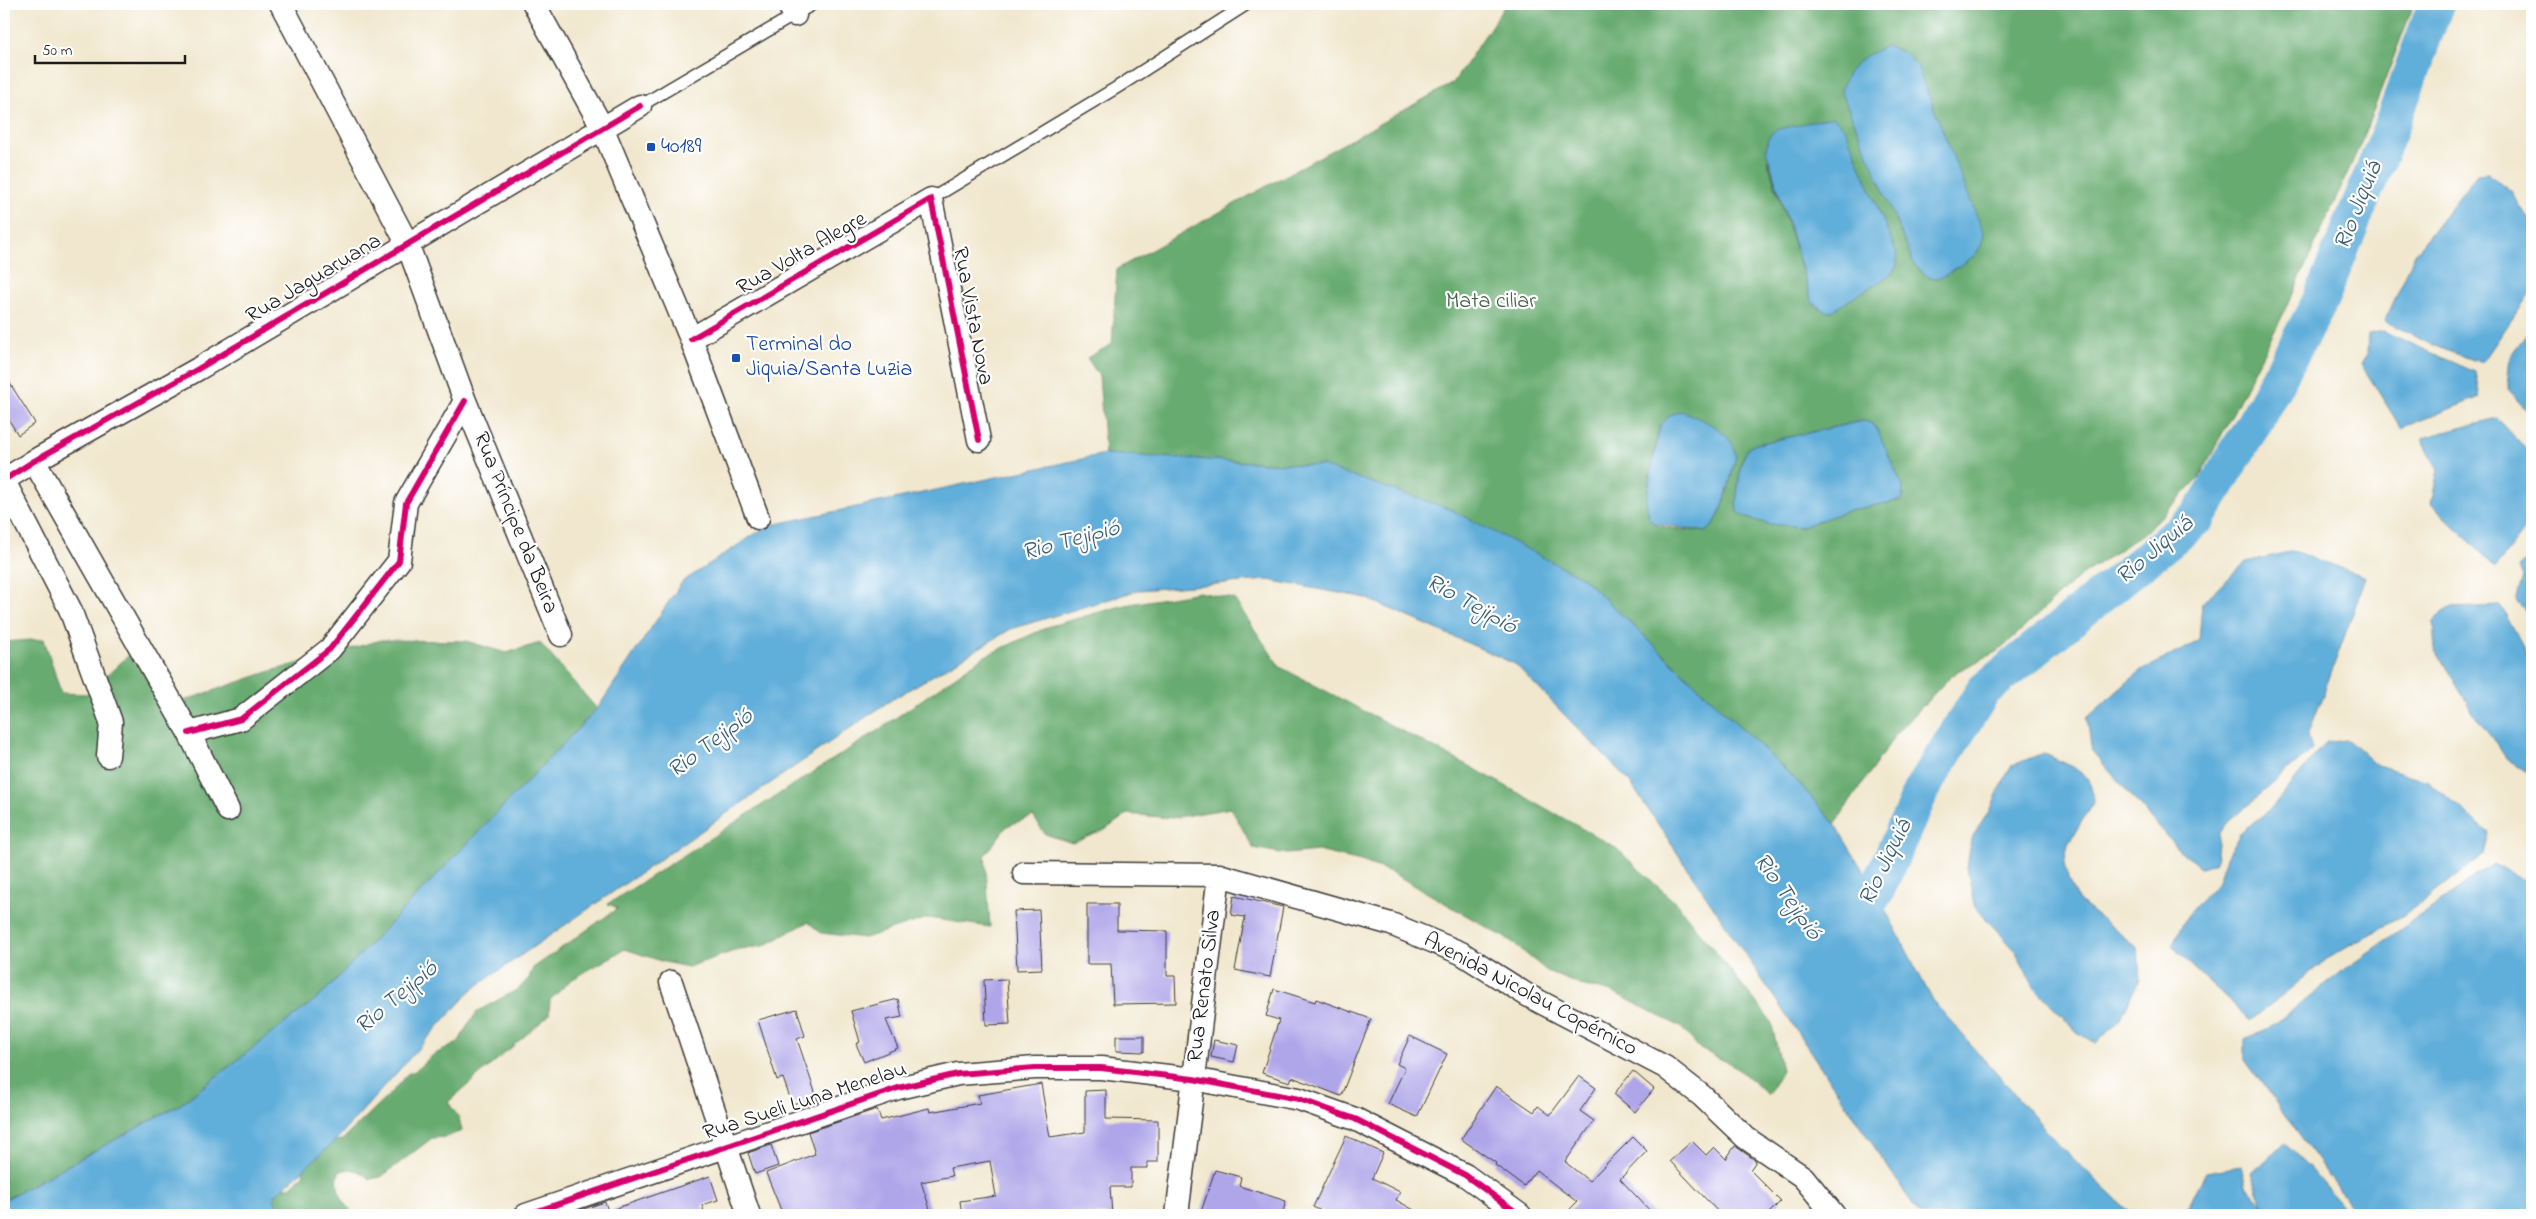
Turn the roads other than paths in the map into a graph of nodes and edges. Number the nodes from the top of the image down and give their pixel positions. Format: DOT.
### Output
graph roads {
  1 [pos="281,4"];
  2 [pos="534,4"];
  3 [pos="1247,4"];
  4 [pos="799,7"];
  5 [pos="640,106"];
  6 [pos="602,127"];
  7 [pos="931,199"];
  8 [pos="406,244"];
  9 [pos="691,339"];
  10 [pos="465,401"];
  11 [pos="979,440"];
  12 [pos="34,460"];
  13 [pos="4,481"];
  14 [pos="758,518"];
  15 [pos="561,635"];
  16 [pos="189,733"];
  17 [pos="108,756"];
  18 [pos="228,810"];
  19 [pos="1024,874"];
  20 [pos="1219,875"];
  21 [pos="671,982"];
  22 [pos="1194,1079"];
  23 [pos="724,1146"];
  24 [pos="526,1215"];
  25 [pos="749,1215"];
  26 [pos="1177,1215"];
  27 [pos="1520,1215"];
  28 [pos="1834,1215"];
  1 -- 8 [label="street, Rua Príncipe da Beira"];
  2 -- 6 [label="street"];
  3 -- 7 [label="lane, Rua Volta Alegre"];
  4 -- 5 [label="lane, Rua Jaguaruana"];
  5 -- 6 [label="street, Rua Jaguaruana"];
  6 -- 8 [label="street, Rua Jaguaruana"];
  6 -- 9 [label="street"];
  7 -- 9 [label="street, Rua Volta Alegre"];
  7 -- 11 [label="street, Rua Vista Nova"];
  8 -- 10 [label="street, Rua Príncipe da Beira"];
  8 -- 12 [label="street, Rua Jaguaruana"];
  9 -- 14 [label="street"];
  10 -- 15 [label="street, Rua Príncipe da Beira"];
  10 -- 16 [label="street"];
  12 -- 13 [label="street, Rua Jaguaruana"];
  12 -- 16 [label="street"];
  13 -- 17 [label="street"];
  16 -- 18 [label="street"];
  19 -- 20 [label="street, Avenida Nicolau Copérnico"];
  20 -- 22 [label="street, Rua Renato Silva"];
  20 -- 28 [label="street, Avenida Nicolau Copérnico"];
  21 -- 23 [label="street"];
  22 -- 23 [label="street, Rua Sueli Luna Menelau"];
  22 -- 26 [label="street, Rua Renato Silva"];
  22 -- 27 [label="street, Rua Sueli Luna Menelau"];
  23 -- 24 [label="street, Rua Sueli Luna Menelau"];
  23 -- 25 [label="street"];
}
